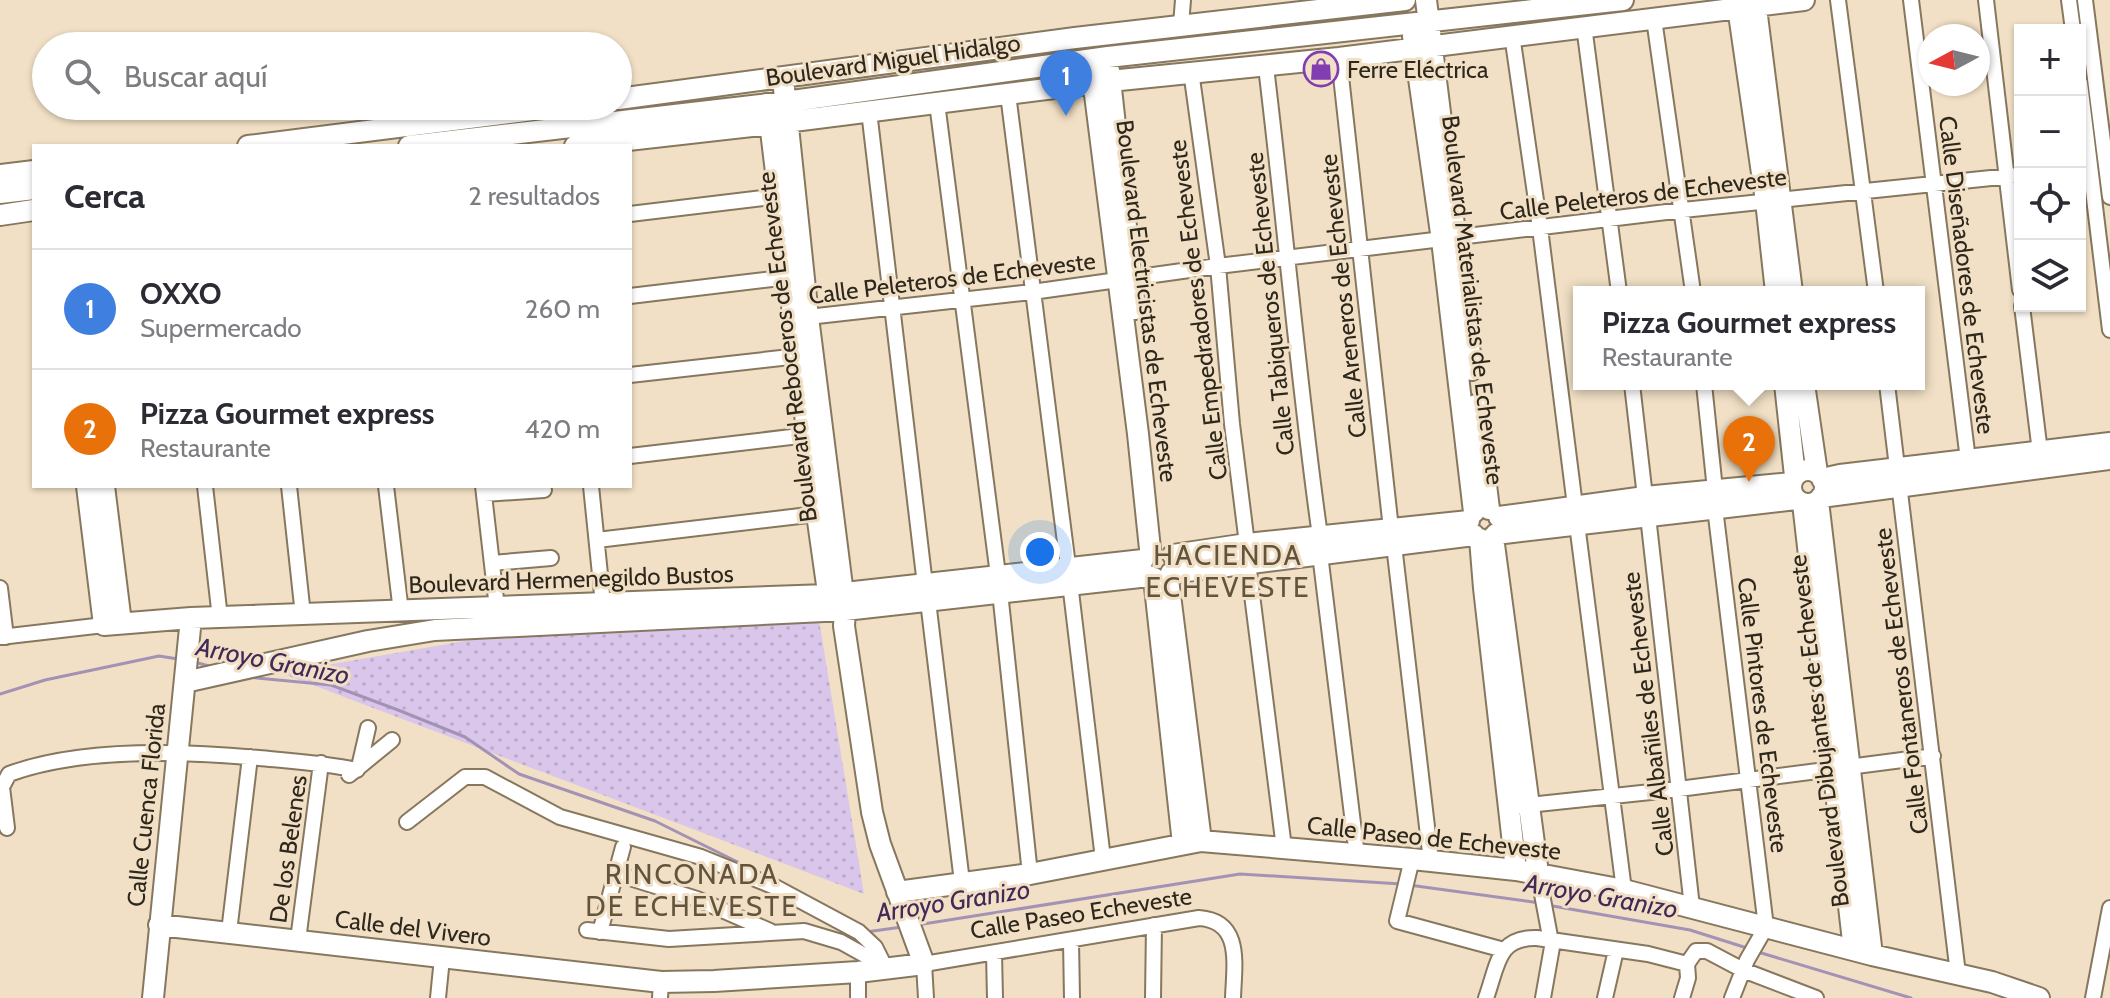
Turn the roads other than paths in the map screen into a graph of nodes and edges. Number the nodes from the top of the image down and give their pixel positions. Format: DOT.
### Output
graph roads {
  1 [pos="1183,0"];
  2 [pos="1406,0"];
  3 [pos="1426,0"];
  4 [pos="1623,0"];
  5 [pos="1804,0"];
  6 [pos="1838,0"];
  7 [pos="1911,0"];
  8 [pos="1986,0"];
  9 [pos="2069,0"];
  10 [pos="2085,0"];
  11 [pos="1746,4"];
  12 [pos="1654,19"];
  13 [pos="1420,22"];
  14 [pos="2072,24"];
  15 [pos="1181,25"];
  16 [pos="1584,26"];
  17 [pos="1512,35"];
  18 [pos="1423,46"];
  19 [pos="1099,58"];
  20 [pos="1339,58"];
  21 [pos="1266,67"];
  22 [pos="1191,71"];
  23 [pos="774,80"];
  24 [pos="1102,82"];
  25 [pos="1008,94"];
  26 [pos="632,97"];
  27 [pos="937,103"];
  28 [pos="869,111"];
  29 [pos="778,113"];
  30 [pos="453,120"];
  31 [pos="264,144"];
  32 [pos="431,144"];
  33 [pos="587,144"];
  34 [pos="2108,163"];
  35 [pos="2086,166"];
  36 [pos="2085,168"];
  37 [pos="32,171"];
  38 [pos="0,175"];
  39 [pos="2013,176"];
  40 [pos="1934,184"];
  41 [pos="32,189"];
  42 [pos="1863,191"];
  43 [pos="0,193"];
  44 [pos="780,196"];
  45 [pos="2110,197"];
  46 [pos="1774,200"];
  47 [pos="32,210"];
  48 [pos="1683,210"];
  49 [pos="632,214"];
  50 [pos="0,215"];
  51 [pos="1609,219"];
  52 [pos="1540,228"];
  53 [pos="1449,238"];
  54 [pos="2017,240"];
  55 [pos="1361,249"];
  56 [pos="1289,258"];
  57 [pos="1218,266"];
  58 [pos="789,277"];
  59 [pos="1124,279"];
  60 [pos="1618,286"];
  61 [pos="1692,286"];
  62 [pos="1776,286"];
  63 [pos="1791,286"];
  64 [pos="1875,286"];
  65 [pos="1032,292"];
  66 [pos="632,296"];
  67 [pos="962,300"];
  68 [pos="891,308"];
  69 [pos="2023,312"];
  70 [pos="801,318"];
  71 [pos="2110,330"];
  72 [pos="799,356"];
  73 [pos="632,375"];
  74 [pos="1633,390"];
  75 [pos="1705,390"];
  76 [pos="1786,390"];
  77 [pos="1804,390"];
  78 [pos="1888,390"];
  79 [pos="808,435"];
  80 [pos="2110,443"];
  81 [pos="2040,452"];
  82 [pos="632,456"];
  83 [pos="2110,459"];
  84 [pos="1968,460"];
  85 [pos="1899,477"];
  86 [pos="87,488"];
  87 [pos="104,488"];
  88 [pos="205,488"];
  89 [pos="289,488"];
  90 [pos="386,488"];
  91 [pos="591,488"];
  92 [pos="1808,489"];
  93 [pos="483,490"];
  94 [pos="544,490"];
  95 [pos="1715,499"];
  96 [pos="1646,506"];
  97 [pos="817,514"];
  98 [pos="1576,515"];
  99 [pos="1484,526"];
  100 [pos="1392,537"];
  101 [pos="597,540"];
  102 [pos="1320,545"];
  103 [pos="1247,553"];
  104 [pos="551,558"];
  105 [pos="492,563"];
  106 [pos="1159,564"];
  107 [pos="1069,575"];
  108 [pos="999,584"];
  109 [pos="0,588"];
  110 [pos="927,593"];
  111 [pos="603,604"];
  112 [pos="838,607"];
  113 [pos="497,608"];
  114 [pos="401,612"];
  115 [pos="303,615"];
  116 [pos="191,618"];
  117 [pos="220,618"];
  118 [pos="112,624"];
  119 [pos="3,637"];
  120 [pos="186,675"];
  121 [pos="217,676"];
  122 [pos="182,714"];
  123 [pos="368,728"];
  124 [pos="392,740"];
  125 [pos="179,752"];
  126 [pos="1933,756"];
  127 [pos="250,757"];
  128 [pos="321,766"];
  129 [pos="358,768"];
  130 [pos="1841,769"];
  131 [pos="1749,779"];
  132 [pos="1679,789"];
  133 [pos="1611,797"];
  134 [pos="1518,806"];
  135 [pos="407,822"];
  136 [pos="7,828"];
  137 [pos="1192,842"];
  138 [pos="623,847"];
  139 [pos="1284,848"];
  140 [pos="1357,856"];
  141 [pos="1103,859"];
  142 [pos="1421,860"];
  143 [pos="1516,870"];
  144 [pos="1538,873"];
  145 [pos="617,874"];
  146 [pos="1030,874"];
  147 [pos="962,882"];
  148 [pos="1624,890"];
  149 [pos="897,892"];
  150 [pos="1692,907"];
  151 [pos="2110,908"];
  152 [pos="735,915"];
  153 [pos="159,925"];
  154 [pos="1154,925"];
  155 [pos="229,932"];
  156 [pos="772,932"];
  157 [pos="731,935"];
  158 [pos="1551,936"];
  159 [pos="1761,936"];
  160 [pos="298,940"];
  161 [pos="1071,941"];
  162 [pos="1509,945"];
  163 [pos="2106,947"];
  164 [pos="1616,950"];
  165 [pos="1863,952"];
  166 [pos="994,953"];
  167 [pos="922,956"];
  168 [pos="442,958"];
  169 [pos="1687,964"];
  170 [pos="1745,965"];
  171 [pos="887,968"];
  172 [pos="858,972"];
  173 [pos="1958,974"];
  174 [pos="660,990"];
  175 [pos="2028,996"];
  176 [pos="153,998"];
  177 [pos="438,998"];
  178 [pos="858,998"];
  179 [pos="926,998"];
  180 [pos="995,998"];
  181 [pos="1072,998"];
  182 [pos="1153,998"];
  183 [pos="1233,998"];
  184 [pos="1486,998"];
  185 [pos="1543,998"];
  186 [pos="1605,998"];
  187 [pos="1682,998"];
  188 [pos="1732,998"];
  189 [pos="1816,998"];
  190 [pos="2093,998"];
  1 -- 15 [label="street"];
  2 -- 13 [label="street, Boulevard Materialistas de Echeveste"];
  2 -- 15 [label="street, Boulevard Miguel Hidalgo"];
  3 -- 13 [label="street, Boulevard Materialistas de Echeveste"];
  4 -- 13 [label="street, Boulevard Miguel Hidalgo"];
  5 -- 11 [label="street, Boulevard Miguel Hidalgo"];
  6 -- 42 [label="street"];
  7 -- 40 [label="street, Calle Diseñadores de Echeveste"];
  8 -- 39 [label="street"];
  9 -- 14 [label="street"];
  10 -- 34 [label="street"];
  11 -- 12 [label="street, Boulevard Miguel Hidalgo"];
  11 -- 46 [label="street"];
  12 -- 16 [label="street, Boulevard Miguel Hidalgo"];
  12 -- 48 [label="street"];
  13 -- 18 [label="street, Boulevard Materialistas de Echeveste"];
  13 -- 19 [label="street, Boulevard Miguel Hidalgo"];
  15 -- 23 [label="street, Boulevard Miguel Hidalgo"];
  16 -- 17 [label="street, Boulevard Miguel Hidalgo"];
  16 -- 51 [label="street"];
  17 -- 18 [label="street, Boulevard Miguel Hidalgo"];
  17 -- 52 [label="street"];
  18 -- 20 [label="street, Boulevard Miguel Hidalgo"];
  18 -- 53 [label="street, Boulevard Materialistas de Echeveste"];
  19 -- 24 [label="street, Boulevard Electricistas de Echeveste"];
  19 -- 29 [label="street, Boulevard Miguel Hidalgo"];
  20 -- 21 [label="street, Boulevard Miguel Hidalgo"];
  20 -- 55 [label="street, Calle Areneros de Echeveste"];
  21 -- 22 [label="street, Boulevard Miguel Hidalgo"];
  21 -- 56 [label="street, Calle Tabiqueros de Echeveste"];
  22 -- 24 [label="street, Boulevard Miguel Hidalgo"];
  22 -- 57 [label="street, Calle Empedradores de Echeveste"];
  23 -- 26 [label="street, Boulevard Miguel Hidalgo"];
  23 -- 29 [label="street, Boulevard Reboceros de Echeveste"];
  24 -- 25 [label="street, Boulevard Miguel Hidalgo"];
  24 -- 59 [label="street, Boulevard Electricistas de Echeveste"];
  25 -- 27 [label="street, Boulevard Miguel Hidalgo"];
  25 -- 65 [label="street"];
  27 -- 28 [label="street, Boulevard Miguel Hidalgo"];
  27 -- 67 [label="street"];
  28 -- 29 [label="street, Boulevard Miguel Hidalgo"];
  28 -- 68 [label="street"];
  29 -- 32 [label="street, Boulevard Miguel Hidalgo"];
  29 -- 33 [label="street, Boulevard Miguel Hidalgo"];
  29 -- 44 [label="street, Boulevard Reboceros de Echeveste"];
  29 -- 70 [label="street, Boulevard Reboceros de Echeveste"];
  30 -- 31 [label="street"];
  34 -- 35 [label="street"];
  34 -- 45 [label="street"];
  36 -- 71 [label="street"];
  37 -- 38 [label="street"];
  39 -- 40 [label="street, Calle Peleteros de Echeveste"];
  39 -- 54 [label="street"];
  40 -- 42 [label="street, Calle Peleteros de Echeveste"];
  40 -- 84 [label="street, Calle Diseñadores de Echeveste"];
  41 -- 43 [label="street"];
  42 -- 46 [label="street, Calle Peleteros de Echeveste"];
  42 -- 64 [label="street"];
  44 -- 49 [label="street"];
  44 -- 58 [label="street, Boulevard Reboceros de Echeveste"];
  46 -- 48 [label="street, Calle Peleteros de Echeveste"];
  46 -- 62 [label="street"];
  46 -- 63 [label="street"];
  47 -- 50 [label="street"];
  48 -- 51 [label="street, Calle Peleteros de Echeveste"];
  48 -- 61 [label="street"];
  51 -- 52 [label="street, Calle Peleteros de Echeveste"];
  51 -- 60 [label="street"];
  52 -- 53 [label="street, Calle Peleteros de Echeveste"];
  52 -- 98 [label="street"];
  53 -- 55 [label="street, Calle Peleteros de Echeveste"];
  53 -- 99 [label="street, Boulevard Materialistas de Echeveste"];
  55 -- 56 [label="street, Calle Peleteros de Echeveste"];
  55 -- 100 [label="street, Calle Areneros de Echeveste"];
  56 -- 57 [label="street, Calle Peleteros de Echeveste"];
  56 -- 102 [label="street, Calle Tabiqueros de Echeveste"];
  57 -- 59 [label="street, Calle Peleteros de Echeveste"];
  57 -- 103 [label="street, Calle Empedradores de Echeveste"];
  58 -- 66 [label="street"];
  58 -- 70 [label="street, Boulevard Reboceros de Echeveste"];
  59 -- 65 [label="street, Calle Peleteros de Echeveste"];
  59 -- 106 [label="street, Boulevard Electricistas de Echeveste"];
  65 -- 67 [label="street, Calle Peleteros de Echeveste"];
  65 -- 107 [label="street"];
  67 -- 68 [label="street, Calle Peleteros de Echeveste"];
  67 -- 108 [label="street"];
  68 -- 70 [label="street, Calle Peleteros de Echeveste"];
  68 -- 110 [label="street"];
  69 -- 81 [label="street"];
  70 -- 72 [label="street, Boulevard Reboceros de Echeveste"];
  70 -- 112 [label="street, Boulevard Reboceros de Echeveste"];
  72 -- 73 [label="street"];
  72 -- 79 [label="street, Boulevard Reboceros de Echeveste"];
  74 -- 96 [label="street, Calle Albañiles de Echeveste"];
  75 -- 95 [label="street, Calle Pintores de Echeveste"];
  76 -- 92 [label="street, Boulevard Dibujantes de Echeveste"];
  77 -- 92 [label="street, Boulevard Dibujantes de Echeveste"];
  78 -- 85 [label="street, Calle Fontaneros de Echeveste"];
  79 -- 82 [label="street"];
  79 -- 97 [label="street, Boulevard Reboceros de Echeveste"];
  80 -- 81 [label="street, Boulevard Hermenegildo Bustos"];
  81 -- 84 [label="street, Boulevard Hermenegildo Bustos"];
  83 -- 85 [label="street, Boulevard Hermenegildo Bustos"];
  84 -- 85 [label="street, Boulevard Hermenegildo Bustos"];
  85 -- 92 [label="street, Boulevard Hermenegildo Bustos"];
  85 -- 126 [label="street, Calle Fontaneros de Echeveste"];
  86 -- 118 [label="street"];
  87 -- 118 [label="street"];
  88 -- 117 [label="street"];
  89 -- 115 [label="street"];
  90 -- 114 [label="street"];
  91 -- 101 [label="street"];
  92 -- 95 [label="street, Boulevard Hermenegildo Bustos"];
  92 -- 130 [label="street, Boulevard Dibujantes de Echeveste"];
  93 -- 94 [label="street"];
  93 -- 105 [label="street"];
  95 -- 96 [label="street, Boulevard Hermenegildo Bustos"];
  95 -- 131 [label="street, Calle Pintores de Echeveste"];
  96 -- 98 [label="street, Boulevard Hermenegildo Bustos"];
  96 -- 132 [label="street, Calle Albañiles de Echeveste"];
  97 -- 101 [label="street"];
  97 -- 112 [label="street, Boulevard Reboceros de Echeveste"];
  98 -- 99 [label="street, Boulevard Hermenegildo Bustos"];
  98 -- 133 [label="street"];
  99 -- 100 [label="street, Boulevard Hermenegildo Bustos"];
  99 -- 134 [label="street, Boulevard Materialistas de Echeveste"];
  100 -- 102 [label="street, Boulevard Hermenegildo Bustos"];
  100 -- 142 [label="street, Calle Areneros de Echeveste"];
  101 -- 111 [label="street"];
  102 -- 103 [label="street, Boulevard Hermenegildo Bustos"];
  102 -- 140 [label="street, Calle Tabiqueros de Echeveste"];
  103 -- 106 [label="street, Boulevard Hermenegildo Bustos"];
  103 -- 139 [label="street, Calle Empedradores de Echeveste"];
  104 -- 105 [label="street"];
  105 -- 113 [label="street"];
  106 -- 107 [label="street, Boulevard Hermenegildo Bustos"];
  106 -- 137 [label="street, Boulevard Electricistas de Echeveste"];
  107 -- 108 [label="street, Boulevard Hermenegildo Bustos"];
  107 -- 141 [label="street"];
  108 -- 110 [label="street, Boulevard Hermenegildo Bustos"];
  108 -- 146 [label="street"];
  109 -- 119 [label="street"];
  110 -- 112 [label="street, Boulevard Hermenegildo Bustos"];
  110 -- 147 [label="street"];
  111 -- 112 [label="street, Boulevard Hermenegildo Bustos"];
  111 -- 113 [label="street, Boulevard Hermenegildo Bustos"];
  112 -- 121 [label="street, Boulevard Hermenegildo Bustos"];
  112 -- 149 [label="street"];
  113 -- 114 [label="street, Boulevard Hermenegildo Bustos"];
  114 -- 115 [label="street, Boulevard Hermenegildo Bustos"];
  115 -- 117 [label="street, Boulevard Hermenegildo Bustos"];
  116 -- 117 [label="street, Boulevard Hermenegildo Bustos"];
  116 -- 118 [label="street, Boulevard Hermenegildo Bustos"];
  116 -- 120 [label="street, Calle Cuenca Florida"];
  118 -- 119 [label="street, Boulevard Hermenegildo Bustos"];
  120 -- 121 [label="street, Boulevard Hermenegildo Bustos"];
  120 -- 122 [label="street, Calle Cuenca Florida"];
  121 -- 122 [label="street"];
  122 -- 125 [label="street, Calle Cuenca Florida"];
  123 -- 129 [label="street"];
  124 -- 129 [label="street"];
  125 -- 127 [label="street"];
  125 -- 136 [label="street"];
  125 -- 153 [label="street, Calle Cuenca Florida"];
  126 -- 130 [label="street"];
  126 -- 173 [label="street, Calle Fontaneros de Echeveste"];
  127 -- 128 [label="street"];
  127 -- 155 [label="street"];
  128 -- 129 [label="street"];
  128 -- 160 [label="street, De los Belenes"];
  130 -- 131 [label="street"];
  130 -- 165 [label="street, Boulevard Dibujantes de Echeveste"];
  131 -- 132 [label="street"];
  131 -- 159 [label="street, Calle Pintores de Echeveste"];
  132 -- 133 [label="street"];
  132 -- 150 [label="street, Calle Albañiles de Echeveste"];
  133 -- 134 [label="street"];
  133 -- 148 [label="street"];
  134 -- 143 [label="street, Boulevard Materialistas de Echeveste"];
  134 -- 144 [label="street, Boulevard Materialistas de Echeveste"];
  135 -- 171 [label="street"];
  137 -- 139 [label="street, Calle Paseo de Echeveste"];
  137 -- 141 [label="street, Calle Paseo de Echeveste"];
  138 -- 145 [label="street"];
  139 -- 140 [label="street, Calle Paseo de Echeveste"];
  140 -- 142 [label="street, Calle Paseo de Echeveste"];
  141 -- 146 [label="street, Calle Paseo de Echeveste"];
  142 -- 143 [label="street, Calle Paseo de Echeveste"];
  142 -- 162 [label="street"];
  143 -- 144 [label="street, Calle Paseo de Echeveste"];
  144 -- 148 [label="street, Calle Paseo de Echeveste"];
  144 -- 158 [label="street, Boulevard Materialistas de Echeveste"];
  145 -- 152 [label="street"];
  145 -- 157 [label="street"];
  146 -- 147 [label="street, Calle Paseo de Echeveste"];
  147 -- 149 [label="street, Calle Paseo de Echeveste"];
  148 -- 150 [label="street, Calle Paseo de Echeveste"];
  149 -- 167 [label="street"];
  150 -- 159 [label="street, Calle Paseo de Echeveste"];
  151 -- 163 [label="street"];
  152 -- 156 [label="street"];
  152 -- 157 [label="street"];
  153 -- 155 [label="street, Calle del Vivero"];
  153 -- 176 [label="street, Calle Cuenca Florida"];
  154 -- 161 [label="street, Calle Paseo Echeveste"];
  154 -- 182 [label="street"];
  154 -- 183 [label="street, Calle Paseo Echeveste"];
  155 -- 160 [label="street, Calle del Vivero"];
  156 -- 157 [label="street"];
  156 -- 171 [label="street"];
  158 -- 162 [label="street"];
  158 -- 164 [label="street"];
  158 -- 185 [label="street, Boulevard Materialistas de Echeveste"];
  159 -- 165 [label="street, Calle Paseo de Echeveste"];
  159 -- 170 [label="street"];
  160 -- 168 [label="street, Calle del Vivero"];
  161 -- 166 [label="street, Calle Paseo Echeveste"];
  161 -- 181 [label="street"];
  162 -- 184 [label="street"];
  163 -- 190 [label="street"];
  164 -- 169 [label="street"];
  164 -- 186 [label="street"];
  165 -- 173 [label="street, Calle Paseo de Echeveste"];
  166 -- 167 [label="street, Calle Paseo Echeveste"];
  166 -- 180 [label="street"];
  167 -- 171 [label="street, Calle Paseo Echeveste"];
  167 -- 179 [label="street"];
  168 -- 174 [label="street, Calle del Vivero"];
  168 -- 177 [label="street"];
  169 -- 170 [label="street"];
  169 -- 187 [label="street"];
  170 -- 188 [label="street"];
  170 -- 189 [label="street"];
  171 -- 172 [label="street, Calle Paseo Echeveste"];
  172 -- 174 [label="street, Calle Paseo Echeveste"];
  172 -- 178 [label="street"];
  173 -- 175 [label="street, Calle Paseo de Echeveste"];
}
